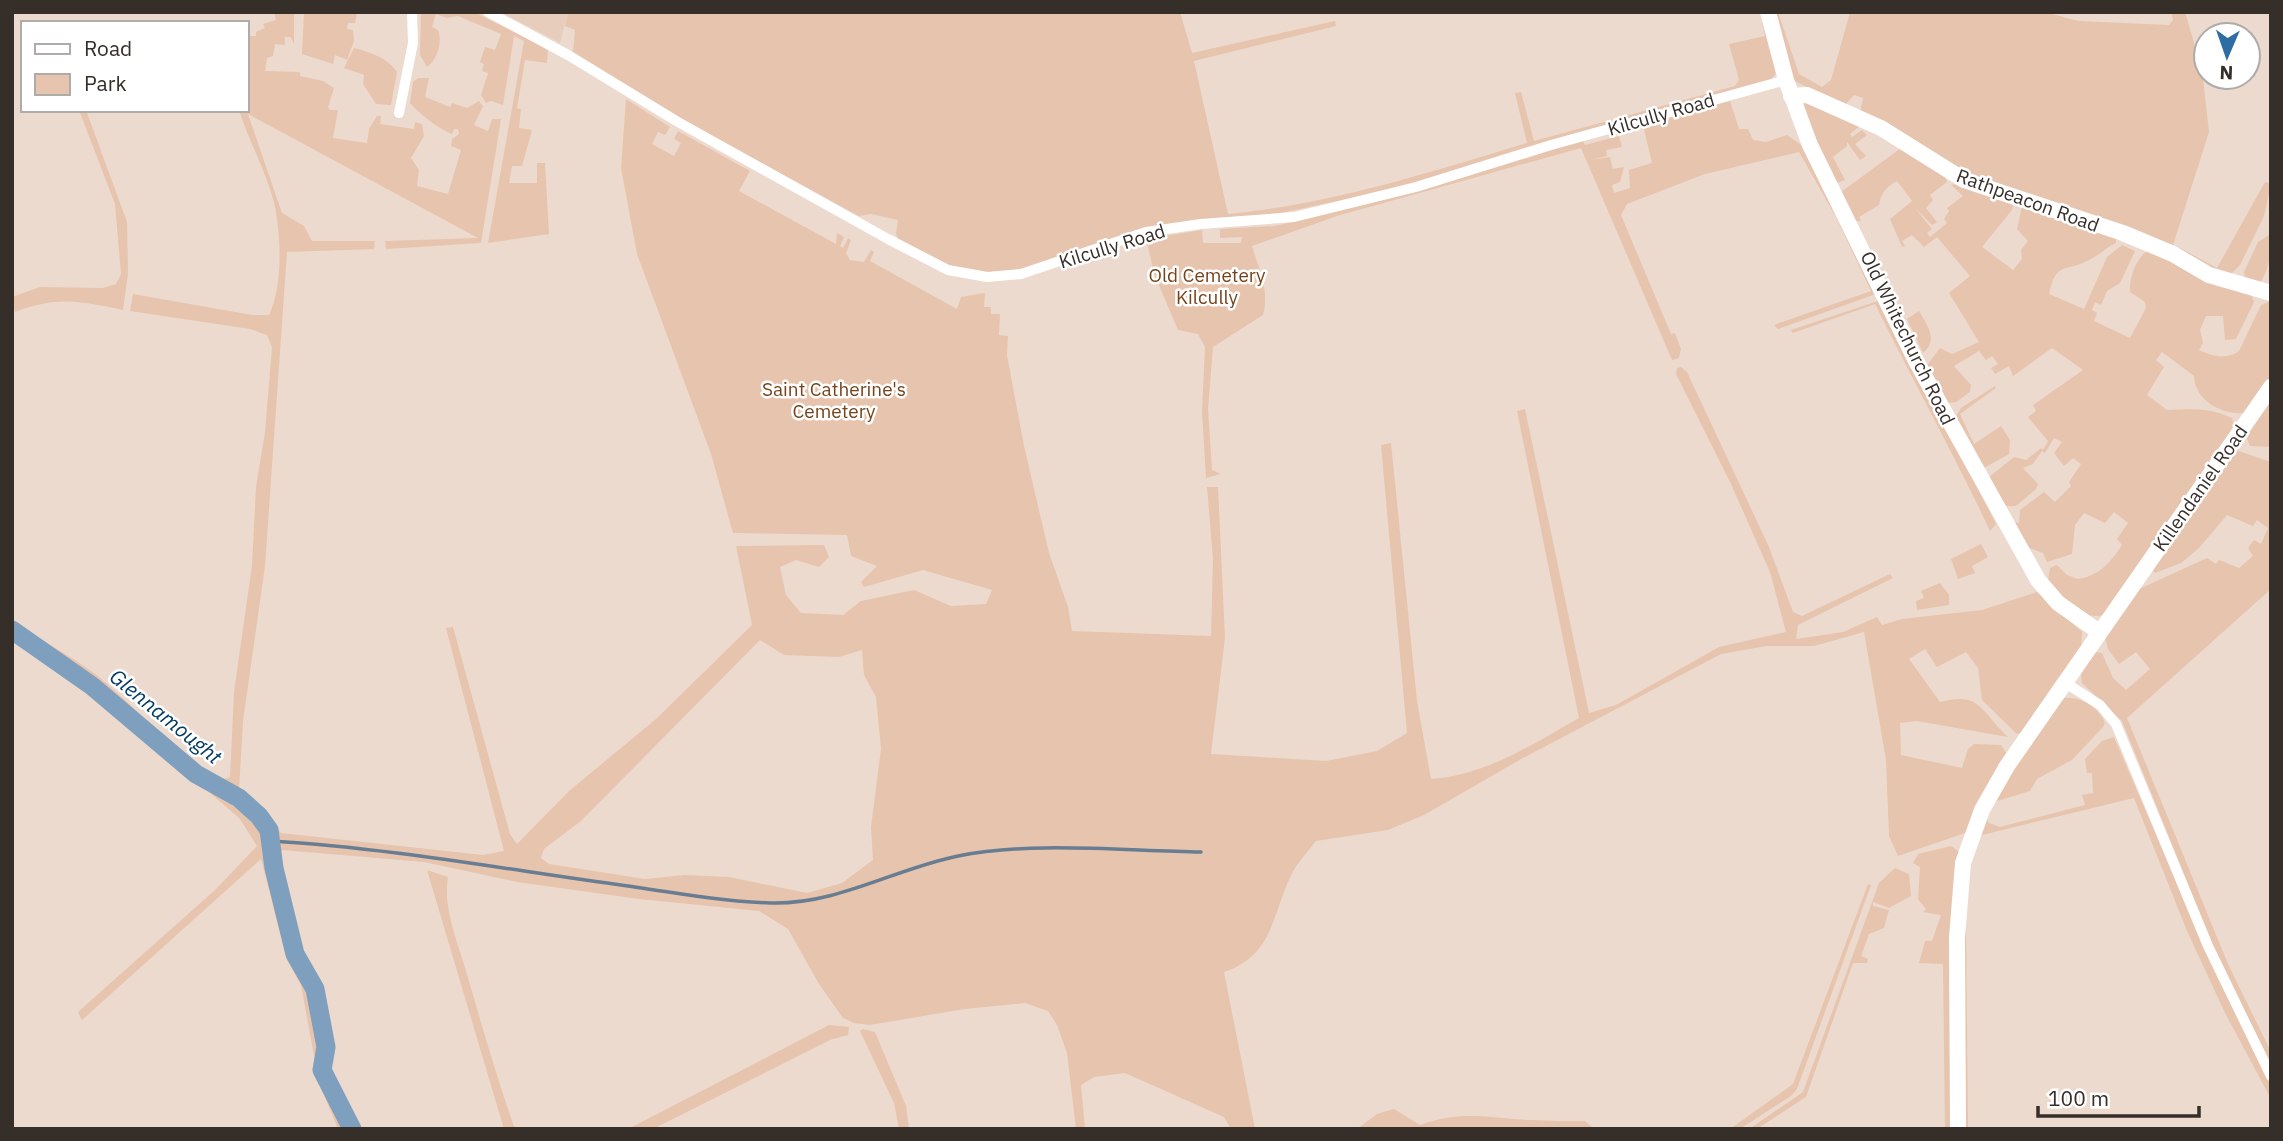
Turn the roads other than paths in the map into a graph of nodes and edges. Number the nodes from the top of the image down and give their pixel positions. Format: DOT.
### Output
graph roads {
  1 [pos="412,12"];
  2 [pos="488,12"];
  3 [pos="1768,12"];
  4 [pos="1788,88"];
  5 [pos="399,113"];
  6 [pos="2271,293"];
  7 [pos="2271,387"];
  8 [pos="2099,632"];
  9 [pos="2064,682"];
  10 [pos="2271,1076"];
  11 [pos="1958,1129"];
  1 -- 5 [label="street"];
  2 -- 4 [label="street, Kilcully Road"];
  3 -- 4 [label="street, Old Whitechurch Road"];
  4 -- 6 [label="street, Rathpeacon Road"];
  4 -- 8 [label="street, Old Whitechurch Road"];
  7 -- 8 [label="street, Killendaniel Road"];
  8 -- 9 [label="street, Killendaniel Road"];
  9 -- 10 [label="street"];
  9 -- 11 [label="street, Killendaniel Road"];
}
